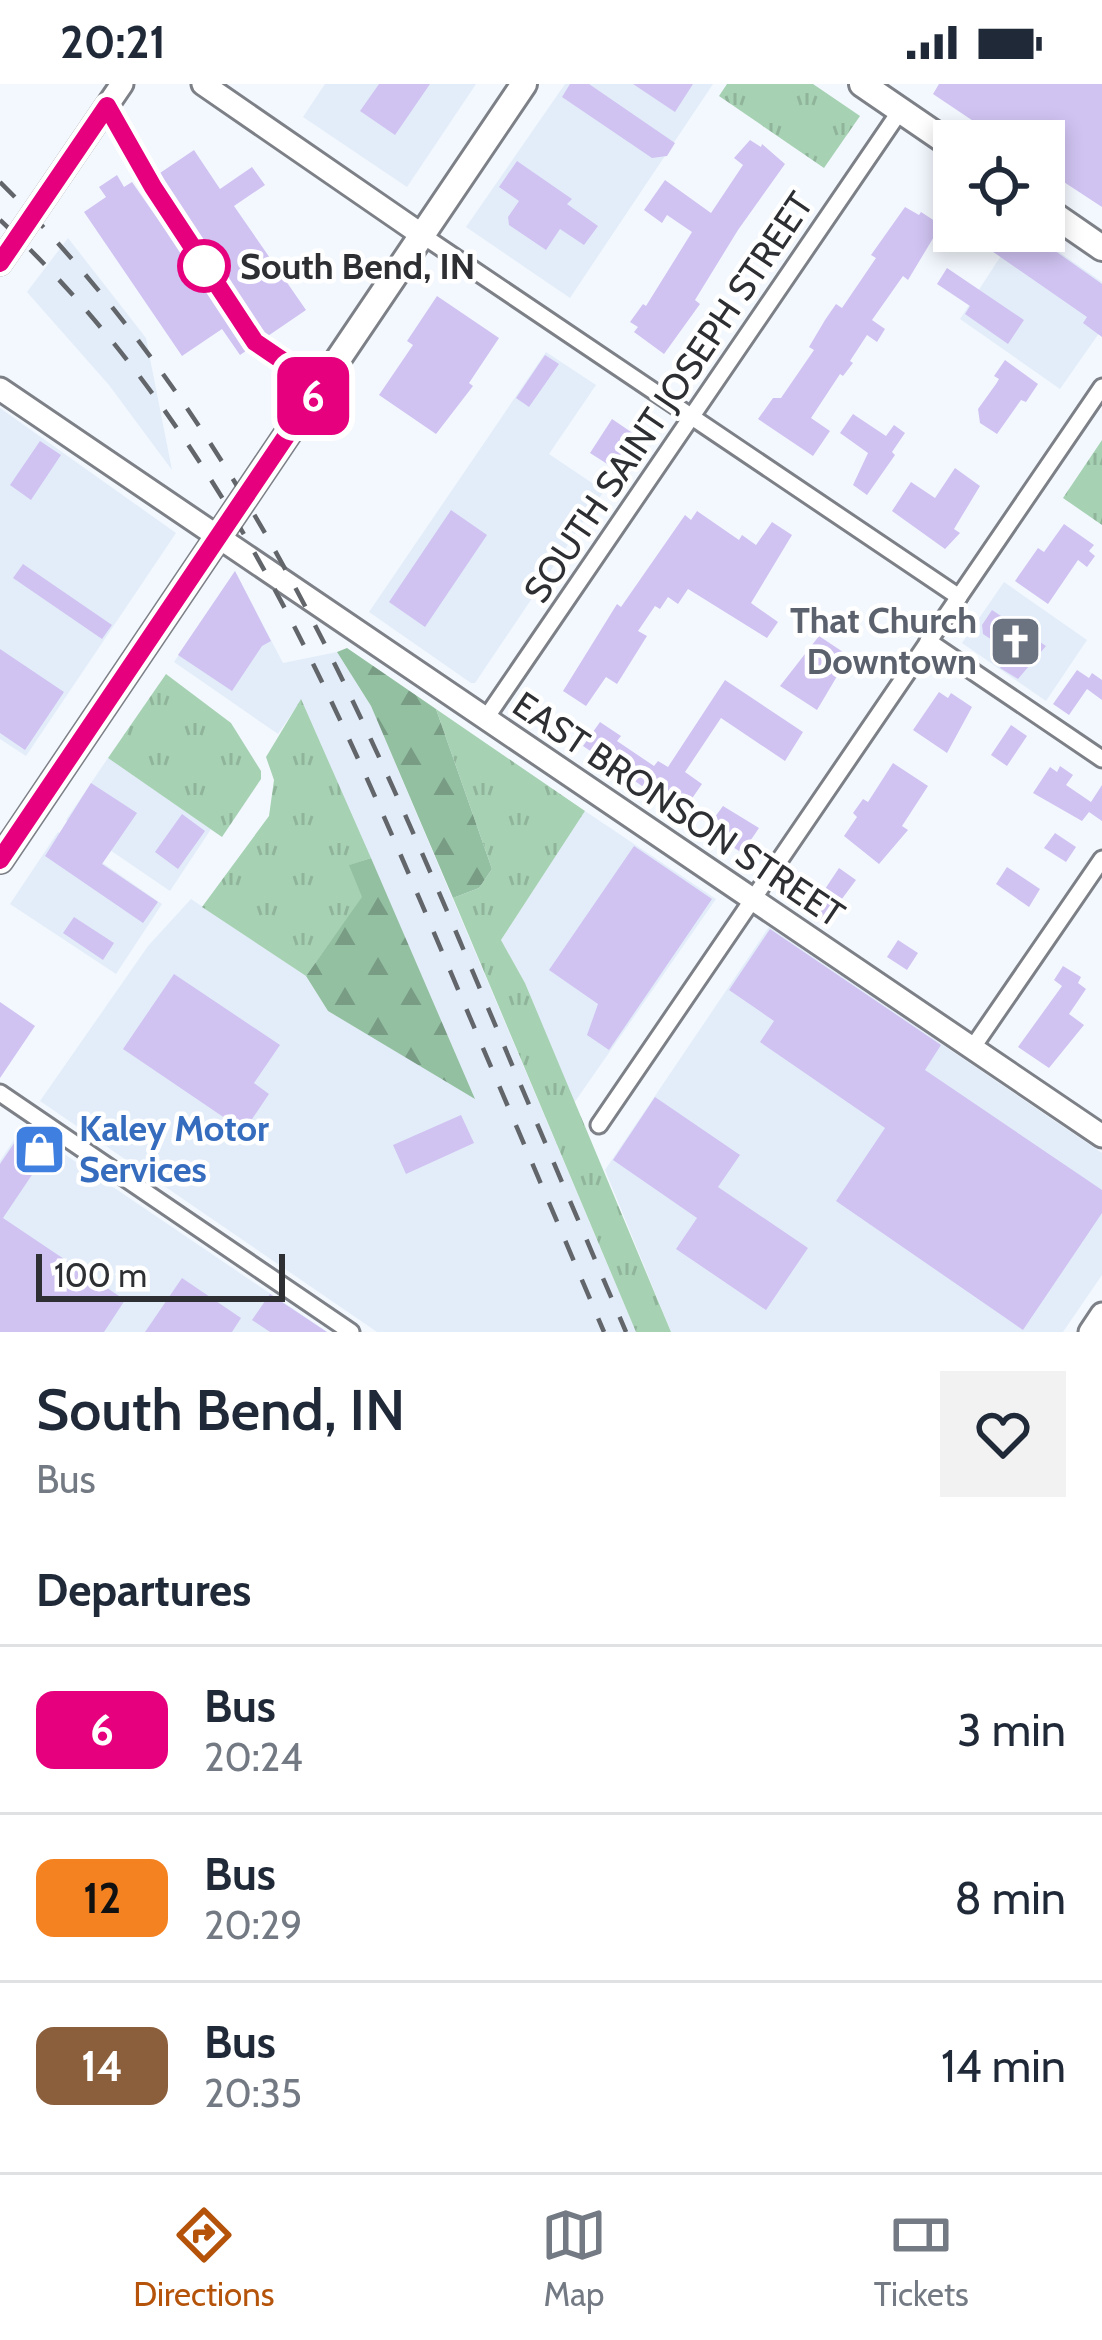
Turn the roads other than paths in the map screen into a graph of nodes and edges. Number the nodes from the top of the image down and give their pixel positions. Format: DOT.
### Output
graph roads {
  1 [pos="122,84"];
  2 [pos="202,84"];
  3 [pos="524,84"];
  4 [pos="862,84"];
  5 [pos="901,111"];
  6 [pos="933,133"];
  7 [pos="1065,222"];
  8 [pos="422,235"];
  9 [pos="1102,248"];
  10 [pos="0,263"];
  11 [pos="1102,387"];
  12 [pos="0,389"];
  13 [pos="692,417"];
  14 [pos="218,537"];
  15 [pos="959,597"];
  16 [pos="928,641"];
  17 [pos="486,718"];
  18 [pos="1102,759"];
  19 [pos="1102,859"];
  20 [pos="0,860"];
  21 [pos="753,899"];
  22 [pos="973,1047"];
  23 [pos="0,1094"];
  24 [pos="599,1125"];
  25 [pos="1102,1136"];
  26 [pos="1102,1314"];
  27 [pos="351,1332"];
  28 [pos="1090,1332"];
  1 -- 10 [label="street"];
  2 -- 8 [label="street"];
  3 -- 8 [label="main road"];
  4 -- 5 [label="main road"];
  5 -- 6 [label="main road"];
  5 -- 13 [label="street, SOUTH SAINT JOSEPH STREET"];
  7 -- 9 [label="main road"];
  8 -- 13 [label="street"];
  8 -- 14 [label="main road"];
  11 -- 15 [label="street"];
  12 -- 14 [label="street, EAST BRONSON STREET"];
  13 -- 15 [label="street"];
  13 -- 17 [label="street, SOUTH SAINT JOSEPH STREET"];
  14 -- 17 [label="street, EAST BRONSON STREET"];
  14 -- 20 [label="main road"];
  15 -- 16 [label="street"];
  16 -- 18 [label="street"];
  16 -- 21 [label="street"];
  17 -- 21 [label="street, EAST BRONSON STREET"];
  19 -- 22 [label="street"];
  21 -- 22 [label="street, EAST BRONSON STREET"];
  21 -- 24 [label="street"];
  22 -- 25 [label="street, EAST BRONSON STREET"];
  23 -- 27 [label="street"];
  26 -- 28 [label="street"];
}
